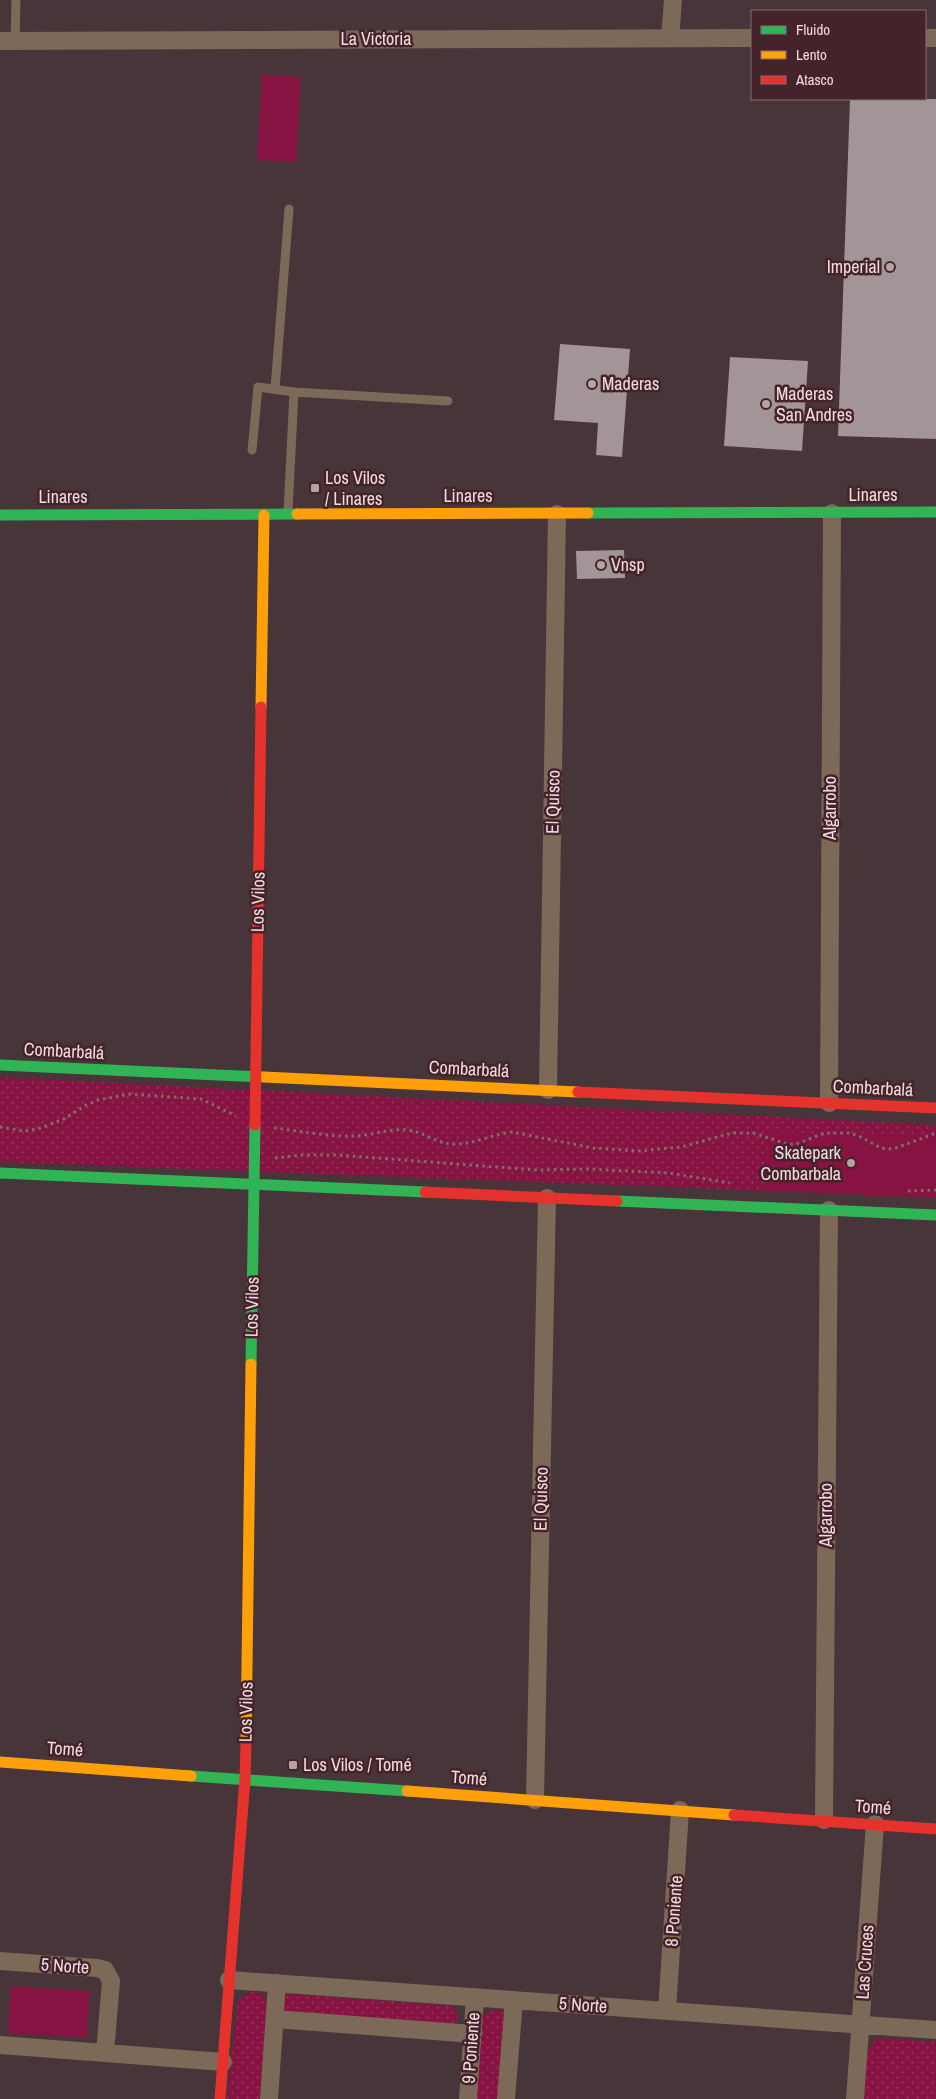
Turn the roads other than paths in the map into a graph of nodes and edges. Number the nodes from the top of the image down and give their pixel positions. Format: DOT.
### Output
graph roads {
  1 [pos="16,0"];
  2 [pos="673,0"];
  3 [pos="670,38"];
  4 [pos="751,38"];
  5 [pos="8,41"];
  6 [pos="289,209"];
  7 [pos="275,389"];
  8 [pos="294,392"];
  9 [pos="448,401"];
  10 [pos="252,450"];
  11 [pos="936,512"];
  12 [pos="832,513"];
  13 [pos="264,514"];
  14 [pos="288,514"];
  15 [pos="558,514"];
  16 [pos="0,515"];
  17 [pos="0,1065"];
  18 [pos="256,1077"];
  19 [pos="548,1090"];
  20 [pos="829,1103"];
  21 [pos="936,1108"];
  22 [pos="0,1173"];
  23 [pos="254,1184"];
  24 [pos="547,1198"];
  25 [pos="829,1210"];
  26 [pos="936,1216"];
  27 [pos="0,1762"];
  28 [pos="245,1779"];
  29 [pos="535,1800"];
  30 [pos="680,1810"];
  31 [pos="824,1820"];
  32 [pos="875,1824"];
  33 [pos="936,1829"];
  34 [pos="0,1962"];
  35 [pos="229,1980"];
  36 [pos="277,1983"];
  37 [pos="475,1997"];
  38 [pos="514,2000"];
  39 [pos="667,2011"];
  40 [pos="274,2019"];
  41 [pos="860,2025"];
  42 [pos="936,2030"];
  43 [pos="472,2034"];
  44 [pos="0,2045"];
  45 [pos="106,2053"];
  46 [pos="223,2062"];
  47 [pos="220,2099"];
  48 [pos="269,2099"];
  49 [pos="468,2099"];
  50 [pos="506,2099"];
  51 [pos="855,2099"];
  1 -- 5 [label="lane"];
  2 -- 3 [label="street"];
  3 -- 4 [label="street, La Victoria"];
  3 -- 5 [label="street, La Victoria"];
  6 -- 7 [label="lane"];
  7 -- 8 [label="lane"];
  7 -- 10 [label="lane"];
  8 -- 9 [label="lane"];
  8 -- 14 [label="lane"];
  11 -- 12 [label="street, Linares"];
  12 -- 15 [label="street, Linares"];
  12 -- 20 [label="street, Algarrobo"];
  13 -- 14 [label="street, Linares"];
  13 -- 16 [label="street, Linares"];
  13 -- 18 [label="street, Los Vilos"];
  14 -- 15 [label="street, Linares"];
  15 -- 19 [label="street, El Quisco"];
  17 -- 18 [label="street, Combarbalá"];
  18 -- 19 [label="street, Combarbalá"];
  18 -- 23 [label="street, Los Vilos"];
  19 -- 20 [label="street, Combarbalá"];
  20 -- 21 [label="street, Combarbalá"];
  22 -- 23 [label="street"];
  23 -- 24 [label="street"];
  23 -- 28 [label="street, Los Vilos"];
  24 -- 25 [label="street"];
  24 -- 29 [label="street, El Quisco"];
  25 -- 26 [label="street"];
  25 -- 31 [label="street, Algarrobo"];
  27 -- 28 [label="street, Tomé"];
  28 -- 29 [label="street, Tomé"];
  28 -- 35 [label="street, Los Vilos"];
  29 -- 30 [label="street, Tomé"];
  30 -- 31 [label="street, Tomé"];
  30 -- 39 [label="street, 8 Poniente"];
  31 -- 32 [label="street, Tomé"];
  32 -- 33 [label="street, Tomé"];
  32 -- 41 [label="street, Las Cruces"];
  34 -- 45 [label="street, 5 Norte"];
  35 -- 36 [label="street, 5 Norte"];
  35 -- 46 [label="street, Los Vilos"];
  36 -- 37 [label="street, 5 Norte"];
  36 -- 40 [label="street"];
  37 -- 38 [label="street, 5 Norte"];
  37 -- 43 [label="street, 9 Poniente"];
  38 -- 39 [label="street, 5 Norte"];
  38 -- 50 [label="street"];
  39 -- 41 [label="street, 5 Norte"];
  40 -- 43 [label="street"];
  40 -- 48 [label="street"];
  41 -- 42 [label="street, 5 Norte"];
  41 -- 51 [label="street, Las Cruces"];
  43 -- 49 [label="street, 9 Poniente"];
  44 -- 45 [label="street"];
  45 -- 46 [label="street"];
  46 -- 47 [label="street, Los Vilos"];
}
